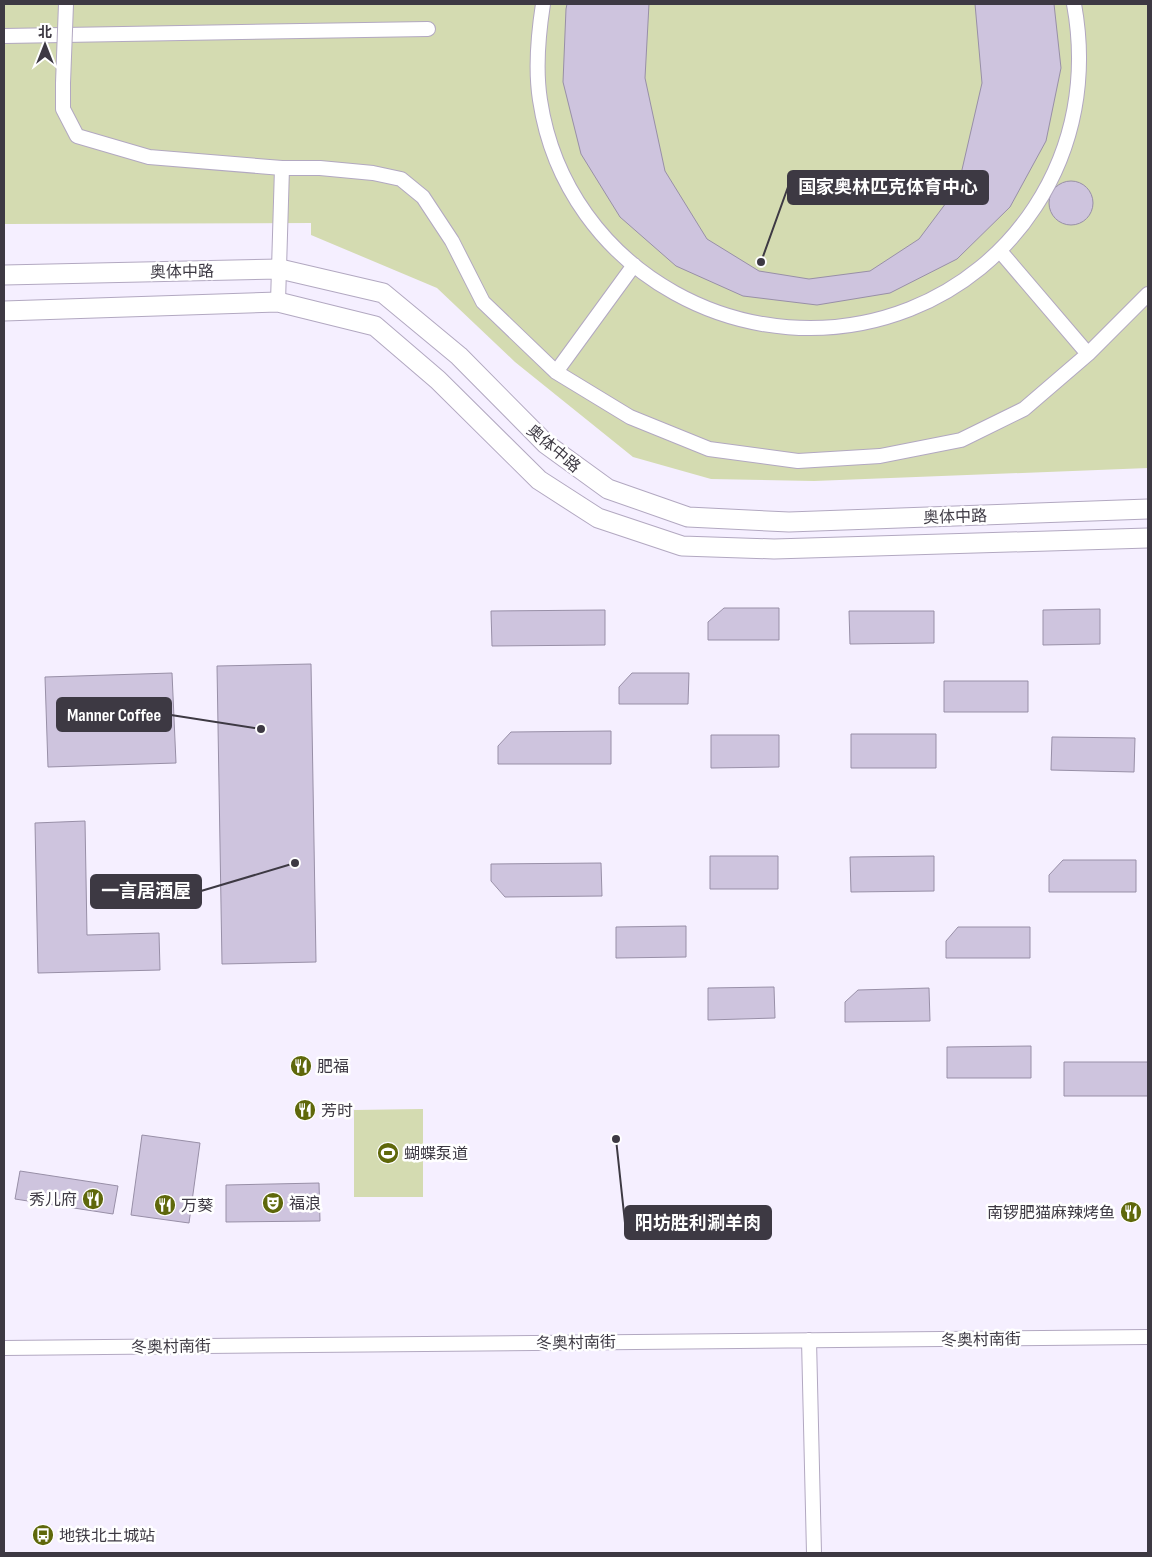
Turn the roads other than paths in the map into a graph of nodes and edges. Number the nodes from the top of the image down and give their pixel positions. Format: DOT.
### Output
graph roads {
  1 [pos="66,4"];
  2 [pos="543,4"];
  3 [pos="1074,4"];
  4 [pos="428,29"];
  5 [pos="4,36"];
  6 [pos="282,168"];
  7 [pos="1000,251"];
  8 [pos="634,266"];
  9 [pos="280,268"];
  10 [pos="4,275"];
  11 [pos="1148,294"];
  12 [pos="278,302"];
  13 [pos="4,311"];
  14 [pos="1088,354"];
  15 [pos="556,372"];
  16 [pos="1148,509"];
  17 [pos="1148,538"];
  18 [pos="1148,1337"];
  19 [pos="809,1340"];
  20 [pos="4,1348"];
  21 [pos="814,1553"];
  1 -- 6 [label="street, bridge"];
  2 -- 8 [label="street"];
  3 -- 7 [label="street"];
  4 -- 5 [label="street"];
  6 -- 9 [label="street"];
  6 -- 15 [label="street"];
  7 -- 8 [label="street"];
  7 -- 14 [label="street"];
  8 -- 15 [label="street"];
  9 -- 10 [label="main road, 奥体中路"];
  9 -- 12 [label="street"];
  9 -- 16 [label="main road, 奥体中路"];
  11 -- 14 [label="street"];
  12 -- 13 [label="main road, 奥体中路"];
  12 -- 17 [label="main road, 奥体中路"];
  14 -- 15 [label="street"];
  18 -- 19 [label="street, 冬奥村南街"];
  19 -- 20 [label="street, 冬奥村南街"];
  19 -- 21 [label="street"];
}
